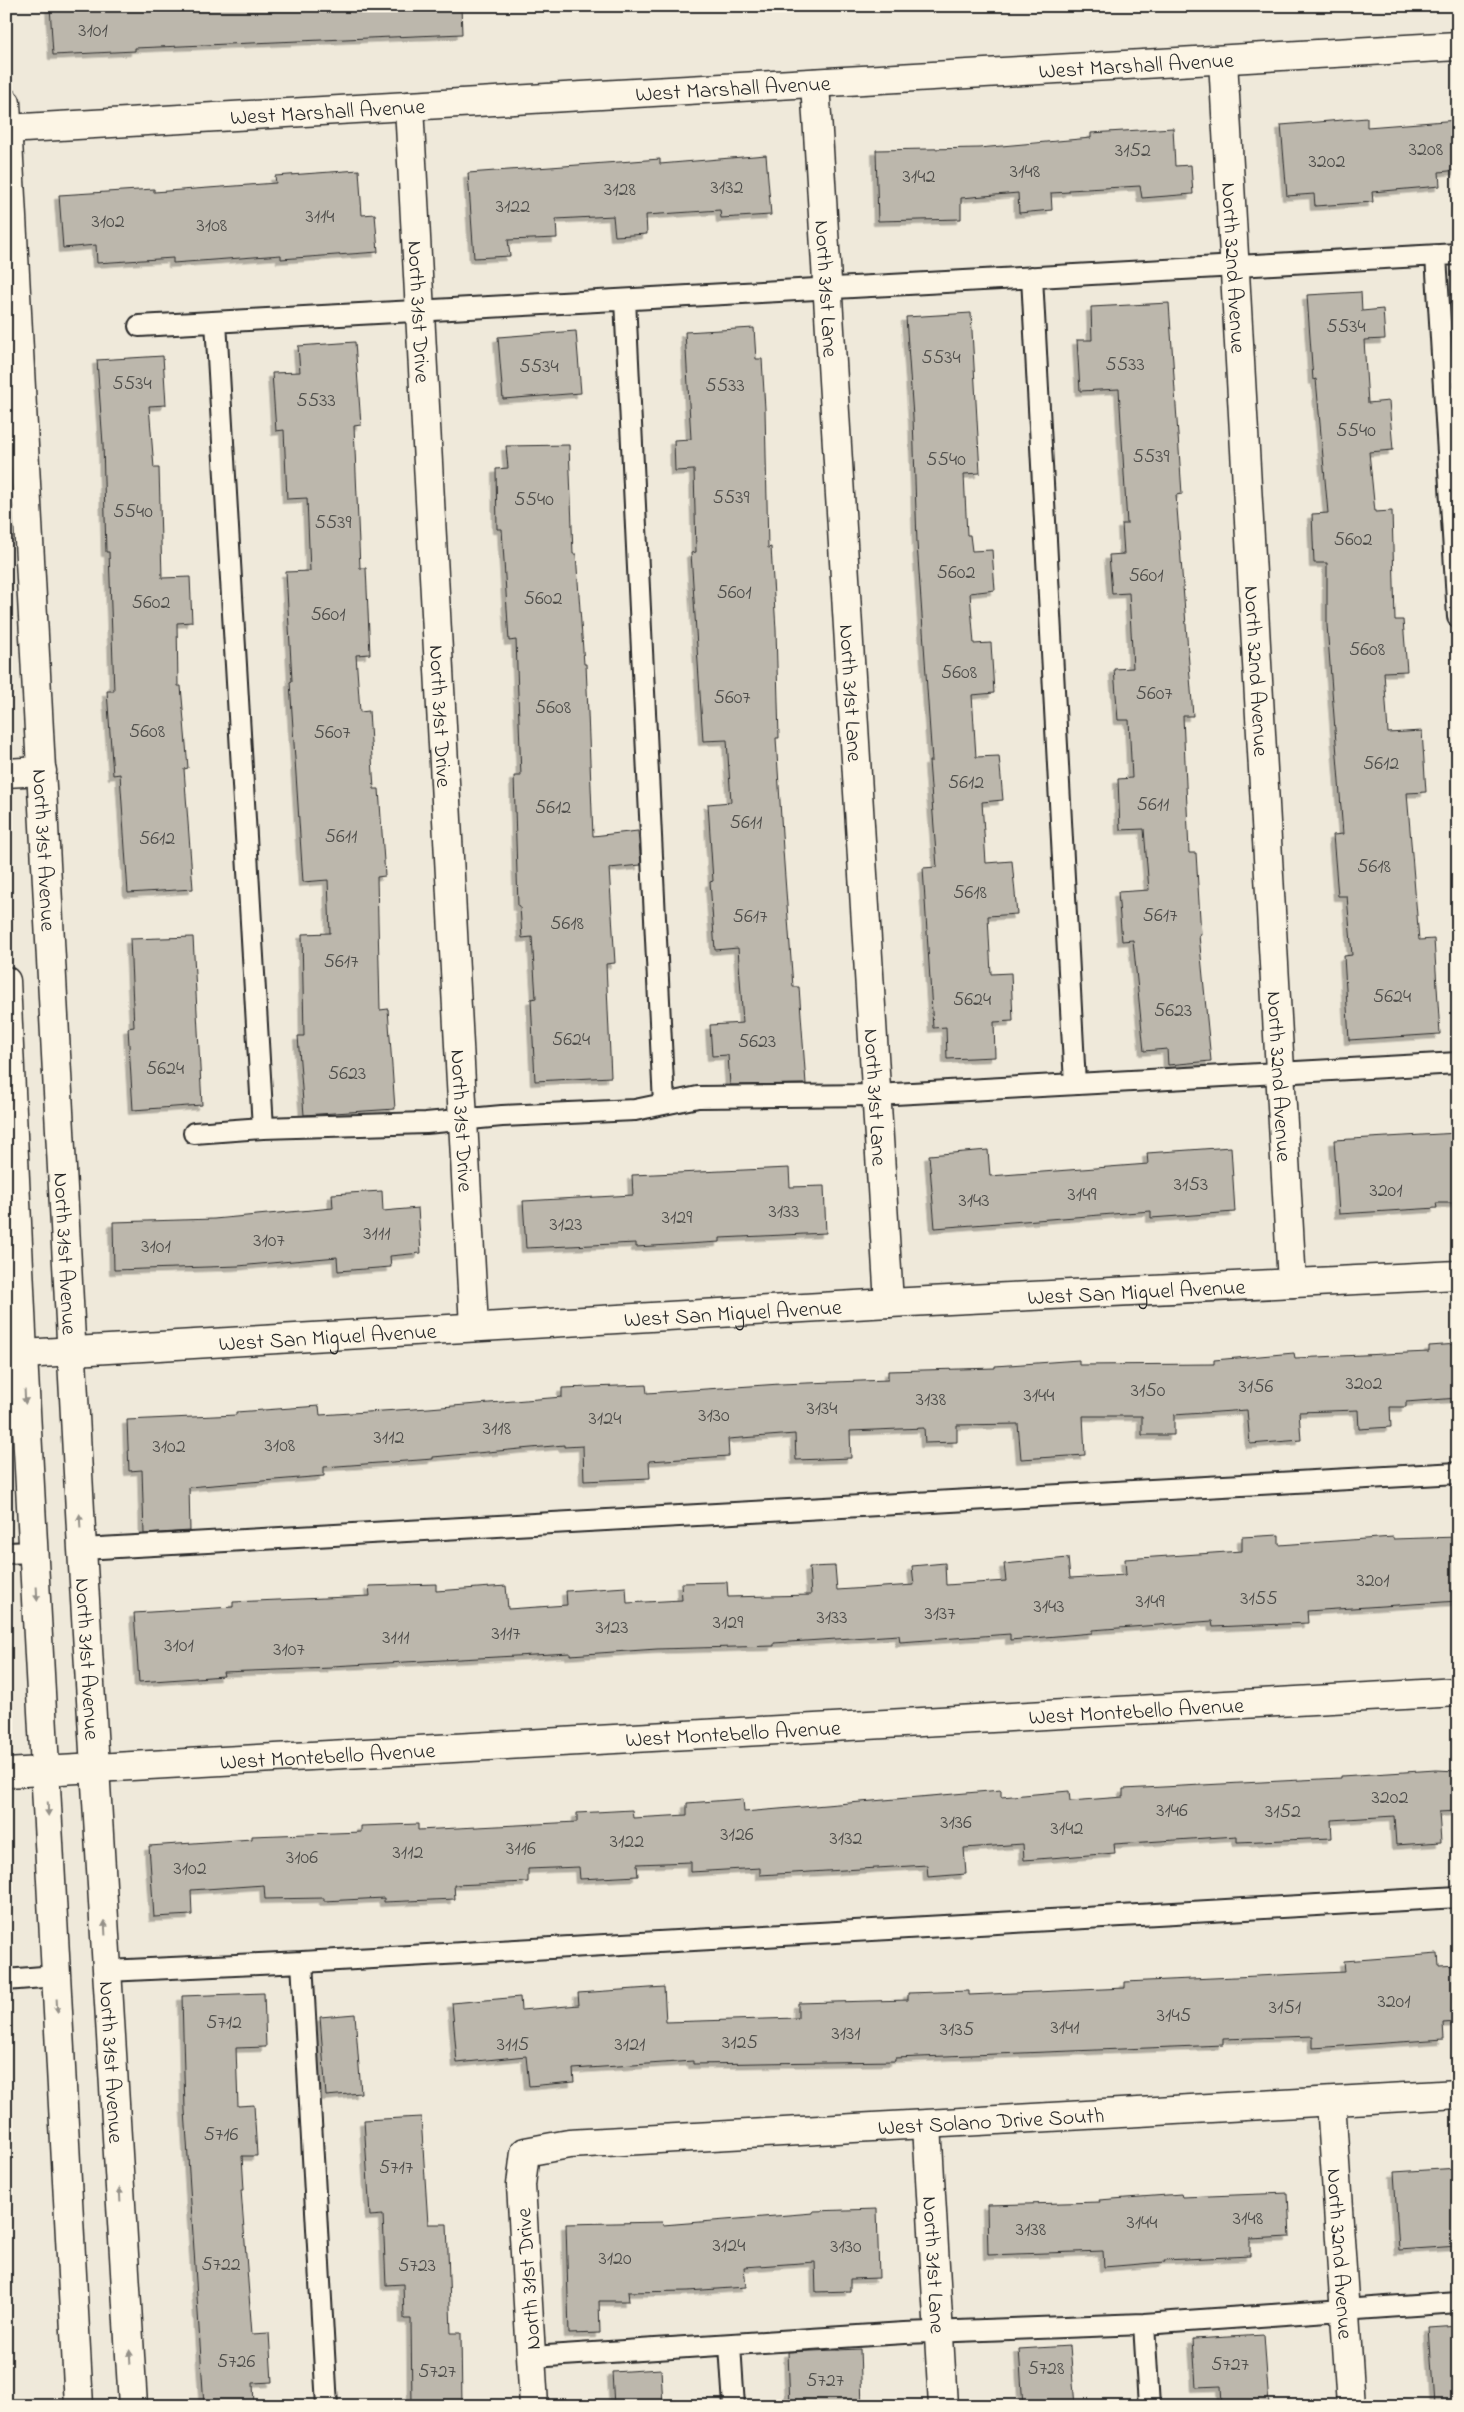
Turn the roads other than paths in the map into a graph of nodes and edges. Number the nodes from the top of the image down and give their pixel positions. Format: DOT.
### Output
graph roads {
  1 [pos="1458,46"];
  2 [pos="1223,60"];
  3 [pos="815,83"];
  4 [pos="409,106"];
  5 [pos="7,120"];
  6 [pos="1458,254"];
  7 [pos="1436,256"];
  8 [pos="1234,267"];
  9 [pos="1032,277"];
  10 [pos="827,289"];
  11 [pos="625,300"];
  12 [pos="418,311"];
  13 [pos="216,322"];
  14 [pos="139,326"];
  15 [pos="1458,617"];
  16 [pos="42,771"];
  17 [pos="6,773"];
  18 [pos="6,981"];
  19 [pos="1458,1063"];
  20 [pos="1280,1072"];
  21 [pos="1075,1084"];
  22 [pos="876,1095"];
  23 [pos="664,1104"];
  24 [pos="462,1120"];
  25 [pos="263,1128"];
  26 [pos="194,1133"];
  27 [pos="1458,1275"];
  28 [pos="1292,1283"];
  29 [pos="889,1304"];
  30 [pos="474,1327"];
  31 [pos="72,1352"];
  32 [pos="14,1355"];
  33 [pos="1458,1473"];
  34 [pos="82,1549"];
  35 [pos="34,1552"];
  36 [pos="6,1553"];
  37 [pos="1458,1692"];
  38 [pos="96,1768"];
  39 [pos="46,1771"];
  40 [pos="6,1773"];
  41 [pos="1458,1897"];
  42 [pos="302,1962"];
  43 [pos="107,1971"];
  44 [pos="55,1976"];
  45 [pos="6,1980"];
  46 [pos="1458,2094"];
  47 [pos="1331,2102"];
  48 [pos="927,2124"];
  49 [pos="525,2152"];
  50 [pos="1458,2302"];
  51 [pos="1344,2309"];
  52 [pos="1144,2324"];
  53 [pos="939,2331"];
  54 [pos="730,2345"];
  55 [pos="532,2357"];
  56 [pos="79,2406"];
  57 [pos="132,2406"];
  58 [pos="327,2406"];
  59 [pos="534,2406"];
  60 [pos="734,2406"];
  61 [pos="943,2406"];
  62 [pos="1149,2406"];
  63 [pos="1350,2406"];
  1 -- 2 [label="street, West Marshall Avenue"];
  2 -- 3 [label="street, West Marshall Avenue"];
  2 -- 8 [label="street, North 32nd Avenue"];
  3 -- 4 [label="street, West Marshall Avenue"];
  3 -- 10 [label="street, North 31st Lane"];
  4 -- 5 [label="street, West Marshall Avenue"];
  4 -- 12 [label="street, North 31st Drive"];
  5 -- 16 [label="street, North 31st Avenue"];
  6 -- 7 [label="lane"];
  7 -- 8 [label="lane"];
  7 -- 15 [label="lane"];
  8 -- 9 [label="lane"];
  8 -- 20 [label="street, North 32nd Avenue"];
  9 -- 10 [label="lane"];
  9 -- 21 [label="lane"];
  10 -- 11 [label="lane"];
  10 -- 22 [label="street, North 31st Lane"];
  11 -- 12 [label="lane"];
  11 -- 23 [label="lane"];
  12 -- 13 [label="lane"];
  12 -- 24 [label="street, North 31st Drive"];
  13 -- 14 [label="lane"];
  13 -- 25 [label="lane"];
  16 -- 17 [label="street"];
  16 -- 31 [label="street, North 31st Avenue"];
  18 -- 32 [label="street"];
  19 -- 20 [label="lane"];
  20 -- 21 [label="lane"];
  20 -- 28 [label="street, North 32nd Avenue"];
  21 -- 22 [label="lane"];
  22 -- 23 [label="lane"];
  22 -- 29 [label="street, North 31st Lane"];
  23 -- 24 [label="lane"];
  24 -- 25 [label="lane"];
  24 -- 30 [label="street, North 31st Drive"];
  25 -- 26 [label="lane"];
  27 -- 28 [label="street, West San Miguel Avenue"];
  28 -- 29 [label="street, West San Miguel Avenue"];
  29 -- 30 [label="street, West San Miguel Avenue"];
  30 -- 31 [label="street, West San Miguel Avenue"];
  31 -- 32 [label="street, West San Miguel Avenue"];
  34 -- 31 [label="street, North 31st Avenue, one-way"];
  32 -- 35 [label="street, one-way"];
  33 -- 34 [label="lane"];
  34 -- 38 [label="street, North 31st Avenue"];
  35 -- 36 [label="lane"];
  35 -- 39 [label="street, one-way"];
  37 -- 38 [label="street, West Montebello Avenue"];
  38 -- 39 [label="street, West Montebello Avenue"];
  43 -- 38 [label="street, North 31st Avenue, one-way"];
  39 -- 40 [label="street, West Montebello Avenue"];
  39 -- 44 [label="street, one-way"];
  41 -- 42 [label="lane"];
  42 -- 43 [label="lane"];
  42 -- 58 [label="lane"];
  57 -- 43 [label="street, North 31st Avenue, one-way"];
  44 -- 45 [label="lane"];
  44 -- 56 [label="street, one-way"];
  46 -- 47 [label="street, West Solano Drive South"];
  47 -- 48 [label="street, West Solano Drive South"];
  47 -- 51 [label="street, North 32nd Avenue"];
  48 -- 49 [label="street, West Solano Drive South"];
  48 -- 53 [label="street, North 31st Lane"];
  49 -- 55 [label="street, North 31st Drive"];
  50 -- 51 [label="lane"];
  51 -- 52 [label="lane"];
  51 -- 63 [label="street, North 32nd Avenue"];
  52 -- 53 [label="lane"];
  52 -- 62 [label="lane"];
  53 -- 54 [label="lane"];
  53 -- 61 [label="street, North 31st Lane"];
  54 -- 55 [label="lane"];
  54 -- 60 [label="lane"];
  55 -- 59 [label="street, North 31st Drive"];
}
